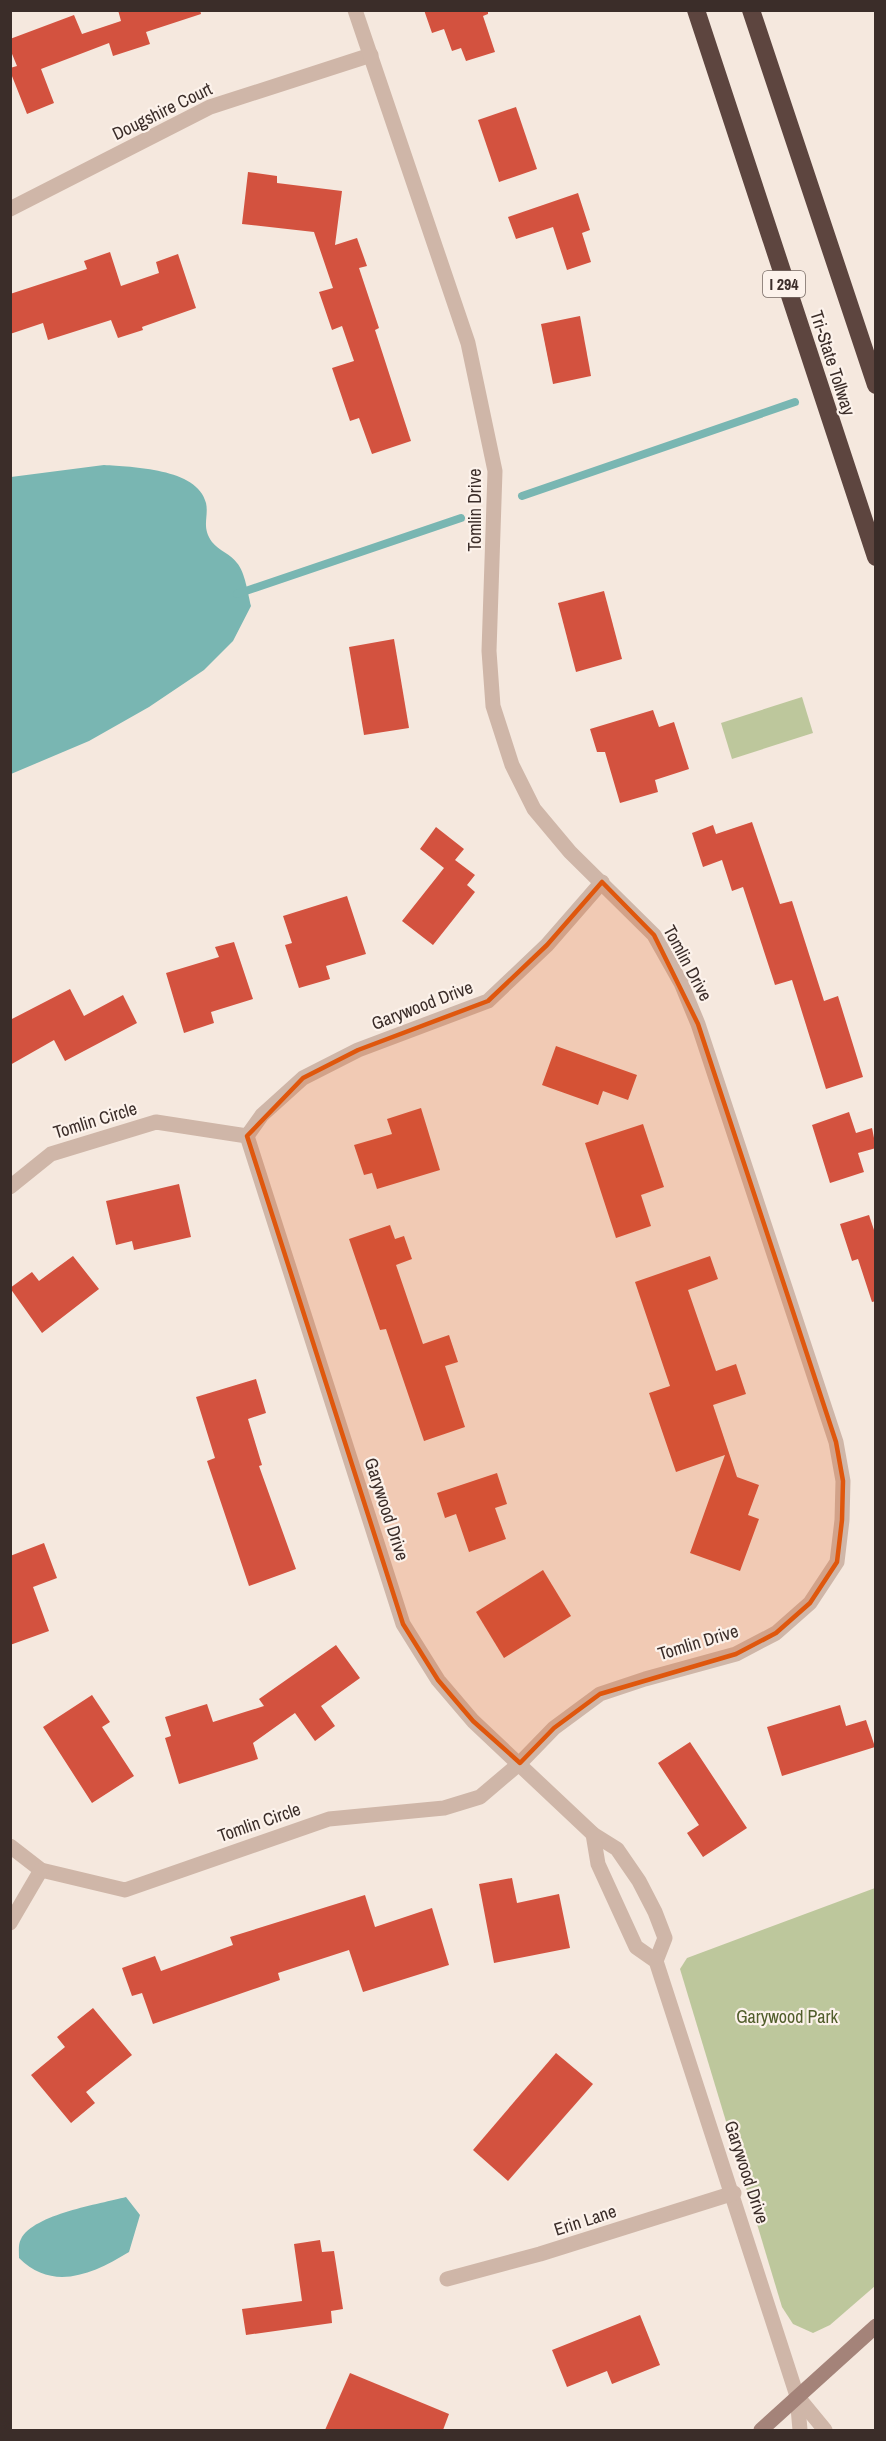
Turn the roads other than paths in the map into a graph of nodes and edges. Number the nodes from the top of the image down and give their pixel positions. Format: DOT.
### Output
graph roads {
  1 [pos="355,10"];
  2 [pos="696,10"];
  3 [pos="751,10"];
  4 [pos="371,55"];
  5 [pos="10,209"];
  6 [pos="876,385"];
  7 [pos="876,557"];
  8 [pos="602,882"];
  9 [pos="248,1136"];
  10 [pos="10,1187"];
  11 [pos="520,1762"];
  12 [pos="593,1834"];
  13 [pos="10,1846"];
  14 [pos="41,1870"];
  15 [pos="10,1923"];
  16 [pos="657,1961"];
  17 [pos="734,2193"];
  18 [pos="447,2279"];
  19 [pos="876,2326"];
  20 [pos="797,2396"];
  21 [pos="761,2430"];
  22 [pos="800,2430"];
  23 [pos="825,2430"];
  1 -- 4 [label="street, Tomlin Drive"];
  2 -- 7 [label="highway, Tri-State Tollway / I 294"];
  3 -- 6 [label="highway, Tri-State Tollway"];
  4 -- 5 [label="street, Dougshire Court"];
  4 -- 8 [label="street, Tomlin Drive"];
  8 -- 9 [label="street, Garywood Drive"];
  8 -- 11 [label="street, Tomlin Drive"];
  9 -- 10 [label="street, Tomlin Circle"];
  9 -- 11 [label="street, Garywood Drive"];
  11 -- 12 [label="street, Garywood Drive"];
  11 -- 14 [label="street, Tomlin Circle"];
  12 -- 16 [label="street"];
  12 -- 16 [label="street, Garywood Drive"];
  13 -- 14 [label="street, Tomlin Circle"];
  14 -- 15 [label="street"];
  16 -- 17 [label="street, Garywood Drive"];
  17 -- 18 [label="street, Erin Lane"];
  17 -- 20 [label="street, Garywood Drive"];
  19 -- 20 [label="main road"];
  20 -- 21 [label="main road"];
  20 -- 22 [label="street"];
  20 -- 23 [label="street"];
}
